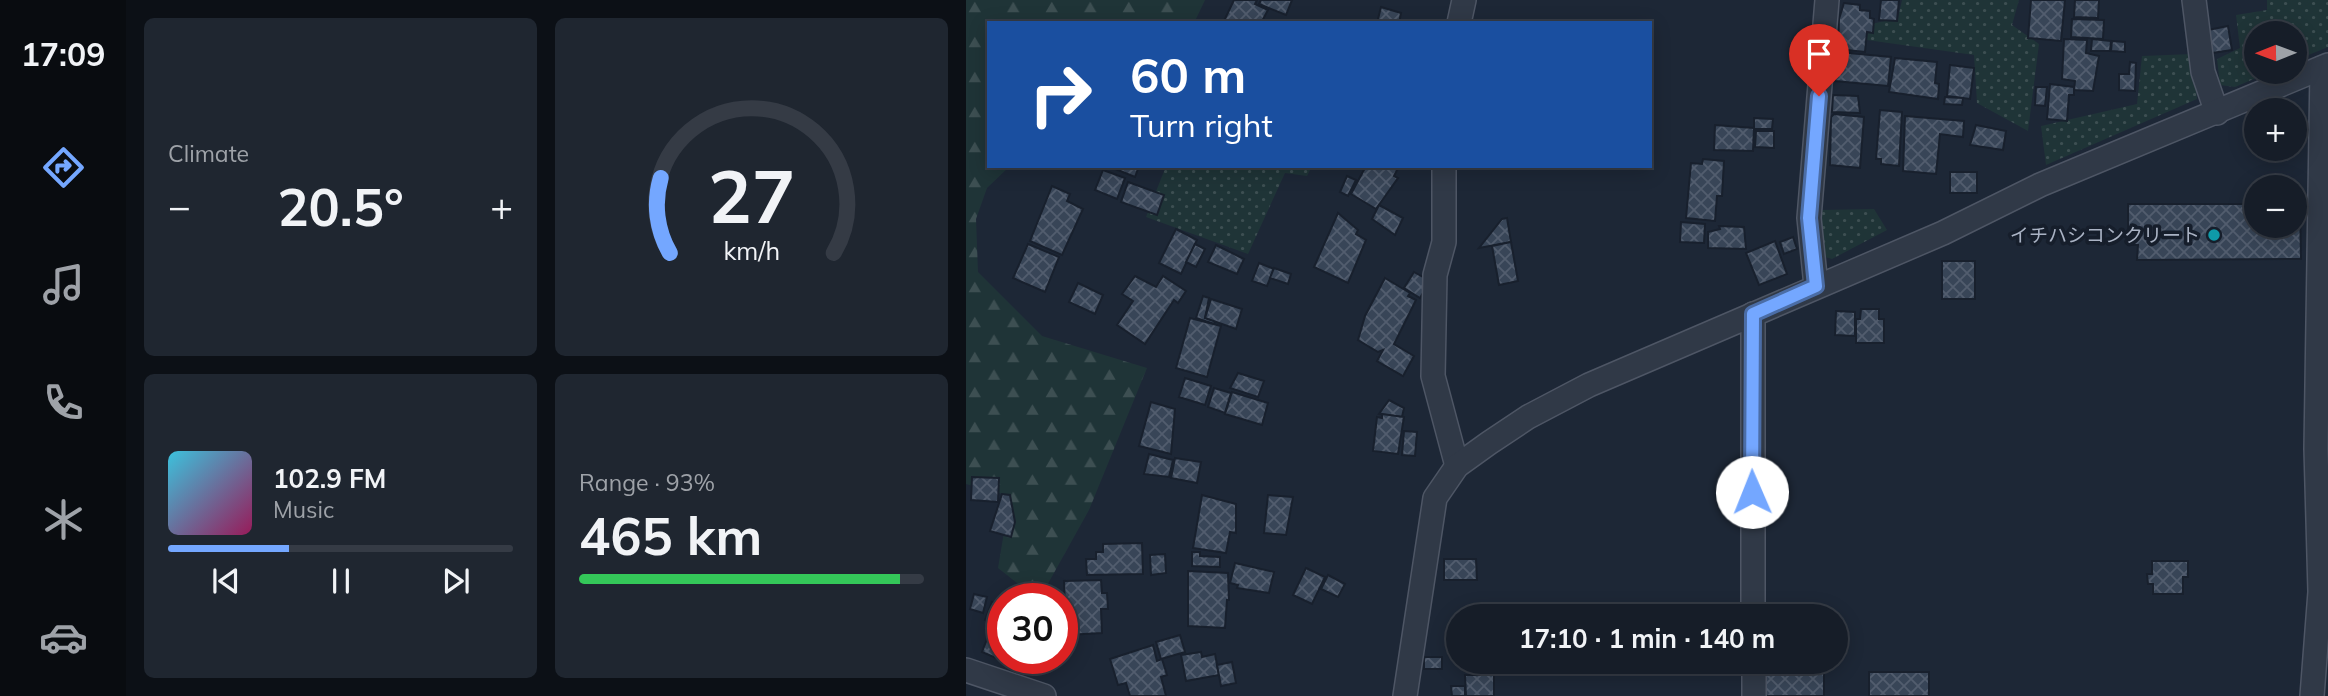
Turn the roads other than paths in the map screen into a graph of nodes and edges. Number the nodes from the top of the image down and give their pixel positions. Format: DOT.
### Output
graph roads {
  1 [pos="1464,0"];
  2 [pos="1827,0"];
  3 [pos="2194,0"];
  4 [pos="1459,21"];
  5 [pos="2325,66"];
  6 [pos="2217,113"];
  7 [pos="1444,168"];
  8 [pos="2325,258"];
  9 [pos="1816,286"];
  10 [pos="1753,314"];
  11 [pos="1457,466"];
  12 [pos="1753,604"];
  13 [pos="966,670"];
  14 [pos="1754,674"];
  15 [pos="1040,695"];
  16 [pos="1405,696"];
  17 [pos="1754,696"];
  18 [pos="2312,696"];
  1 -- 4 [label="street"];
  2 -- 9 [label="street"];
  3 -- 6 [label="street"];
  5 -- 6 [label="street"];
  5 -- 8 [label="street"];
  6 -- 9 [label="street"];
  7 -- 11 [label="street"];
  8 -- 18 [label="street"];
  9 -- 10 [label="street"];
  10 -- 11 [label="street"];
  10 -- 12 [label="street"];
  11 -- 16 [label="street"];
  13 -- 15 [label="street"];
  14 -- 17 [label="street"];
}
